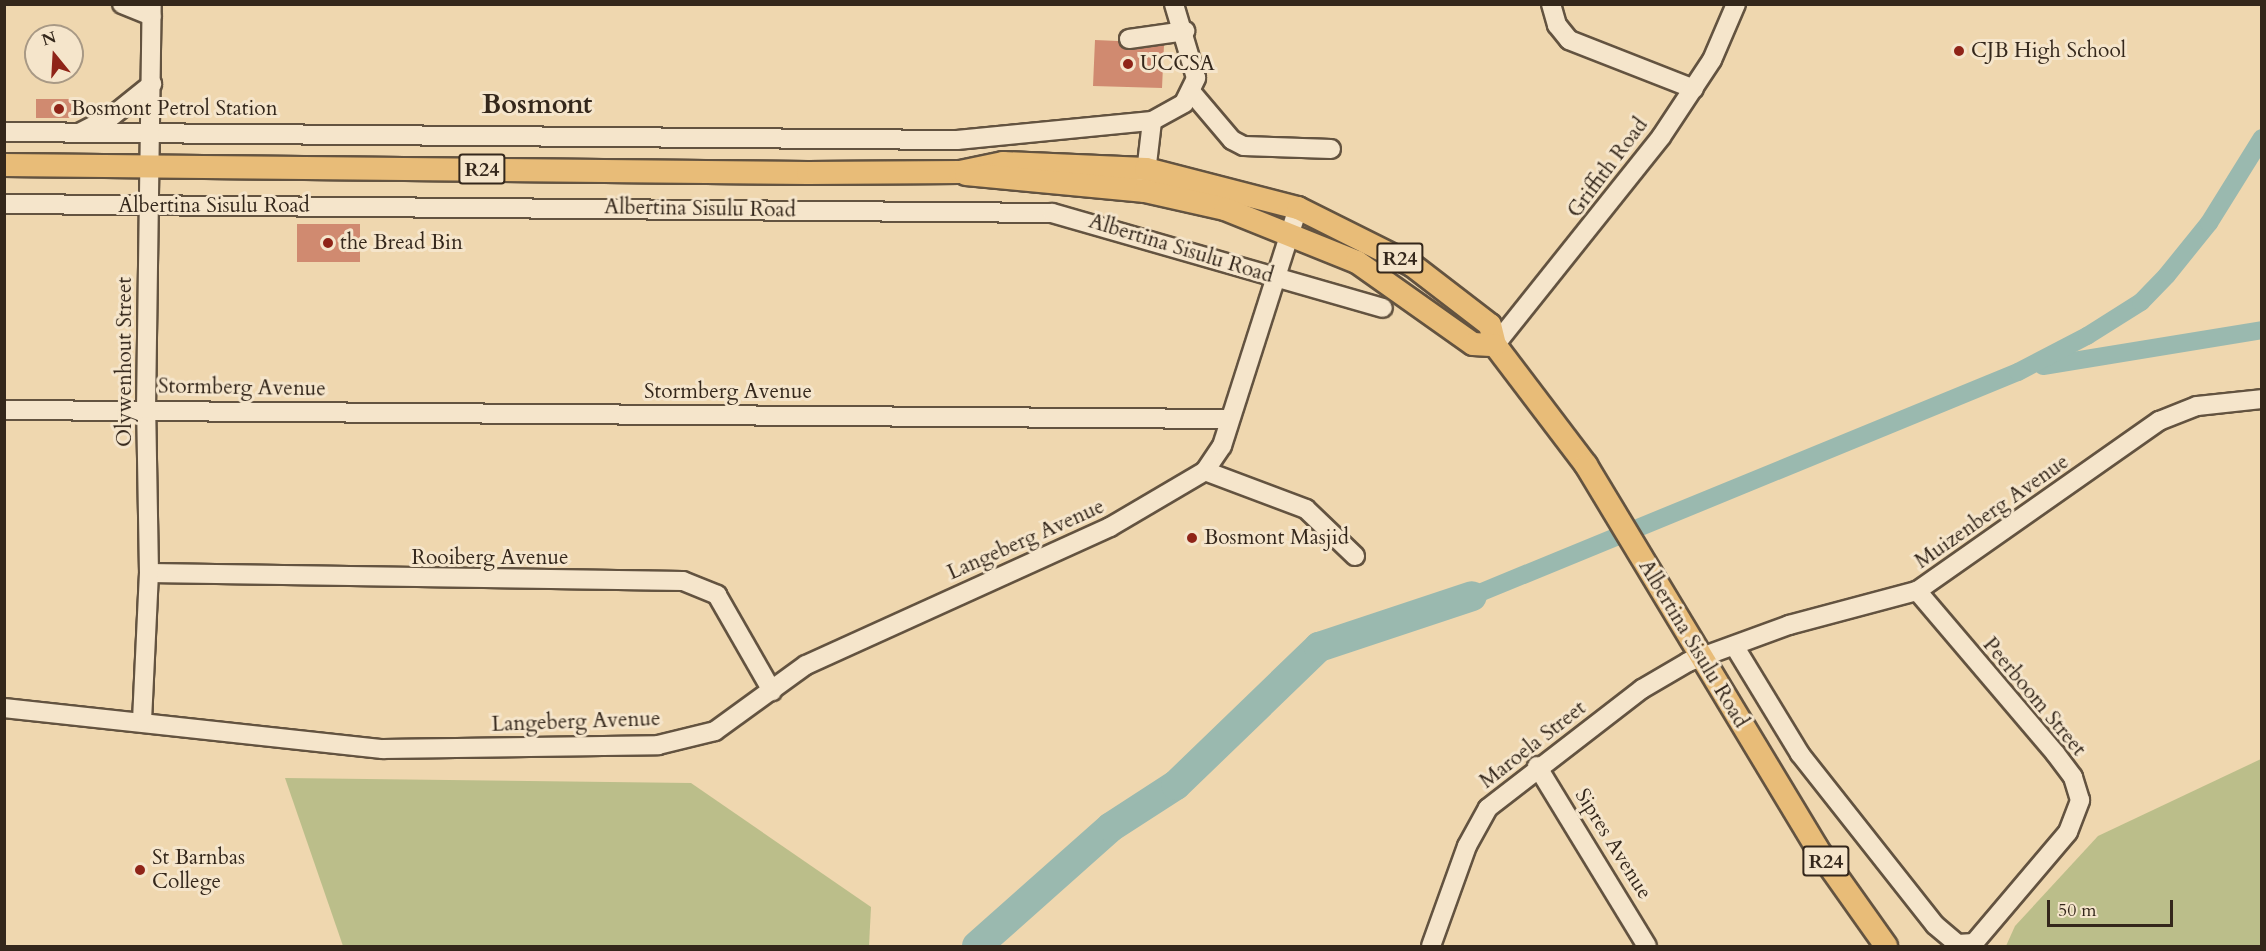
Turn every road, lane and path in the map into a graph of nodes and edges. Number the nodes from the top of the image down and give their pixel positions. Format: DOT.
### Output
graph roads {
  1 [pos="122,4"];
  2 [pos="1174,4"];
  3 [pos="1551,4"];
  4 [pos="1736,4"];
  5 [pos="152,10"];
  6 [pos="1185,31"];
  7 [pos="1130,39"];
  8 [pos="152,84"];
  9 [pos="1694,89"];
  10 [pos="1193,94"];
  11 [pos="1152,121"];
  12 [pos="4,132"];
  13 [pos="77,134"];
  14 [pos="152,137"];
  15 [pos="1331,149"];
  16 [pos="4,165"];
  17 [pos="152,165"];
  18 [pos="1145,180"];
  19 [pos="4,204"];
  20 [pos="150,206"];
  21 [pos="1298,208"];
  22 [pos="1289,231"];
  23 [pos="1272,276"];
  24 [pos="1383,308"];
  25 [pos="1495,345"];
  26 [pos="2262,399"];
  27 [pos="146,409"];
  28 [pos="4,410"];
  29 [pos="1229,419"];
  30 [pos="1205,471"];
  31 [pos="1355,556"];
  32 [pos="149,573"];
  33 [pos="1917,591"];
  34 [pos="1735,647"];
  35 [pos="1702,656"];
  36 [pos="772,691"];
  37 [pos="4,708"];
  38 [pos="142,720"];
  39 [pos="1537,766"];
  40 [pos="1965,945"];
  41 [pos="1431,946"];
  42 [pos="1647,946"];
  43 [pos="1886,946"];
  1 -- 5 [label="street"];
  2 -- 6 [label="street"];
  3 -- 9 [label="street"];
  4 -- 9 [label="street, Griffith Road"];
  5 -- 8 [label="street, Olywenhout Street"];
  6 -- 7 [label="street"];
  6 -- 10 [label="street"];
  8 -- 13 [label="street"];
  8 -- 14 [label="street, Olywenhout Street"];
  9 -- 25 [label="street, Griffith Road"];
  10 -- 11 [label="street"];
  10 -- 15 [label="street"];
  11 -- 14 [label="street"];
  11 -- 18 [label="street"];
  12 -- 13 [label="street"];
  13 -- 14 [label="street"];
  14 -- 17 [label="street, Olywenhout Street"];
  16 -- 17 [label="main road, Albertina Sisulu Road / R24"];
  17 -- 18 [label="main road, Albertina Sisulu Road / R24"];
  17 -- 20 [label="street, Olywenhout Street"];
  18 -- 21 [label="main road, Albertina Sisulu Road / R24"];
  18 -- 22 [label="main road, Albertina Sisulu Road / R24"];
  19 -- 20 [label="street, Albertina Sisulu Road"];
  20 -- 23 [label="street, Albertina Sisulu Road"];
  20 -- 27 [label="street, Olywenhout Street"];
  21 -- 22 [label="street"];
  21 -- 25 [label="main road, Albertina Sisulu Road / R24"];
  22 -- 23 [label="street"];
  22 -- 25 [label="main road, Albertina Sisulu Road / R24"];
  23 -- 24 [label="street, Albertina Sisulu Road"];
  23 -- 29 [label="street"];
  25 -- 35 [label="main road, Albertina Sisulu Road / R24"];
  26 -- 33 [label="street, Muizenberg Avenue"];
  27 -- 28 [label="street, Stormberg Avenue"];
  27 -- 29 [label="street, Stormberg Avenue"];
  27 -- 32 [label="street, Olywenhout Street"];
  29 -- 30 [label="street, Langeberg Avenue"];
  30 -- 31 [label="street"];
  30 -- 36 [label="street, Langeberg Avenue"];
  32 -- 36 [label="street, Rooiberg Avenue"];
  32 -- 38 [label="street, Olywenhout Street"];
  33 -- 34 [label="street, Muizenberg Avenue"];
  33 -- 40 [label="street, Peerboom Street"];
  34 -- 35 [label="street, Muizenberg Avenue"];
  34 -- 40 [label="street, Albertina Sisulu Road"];
  35 -- 39 [label="street, Maroela Street"];
  35 -- 43 [label="main road, Albertina Sisulu Road / R24"];
  36 -- 38 [label="street, Langeberg Avenue"];
  37 -- 38 [label="street, Langeberg Avenue"];
  39 -- 41 [label="street, Maroela Street"];
  39 -- 42 [label="street, Sipres Avenue"];
}
